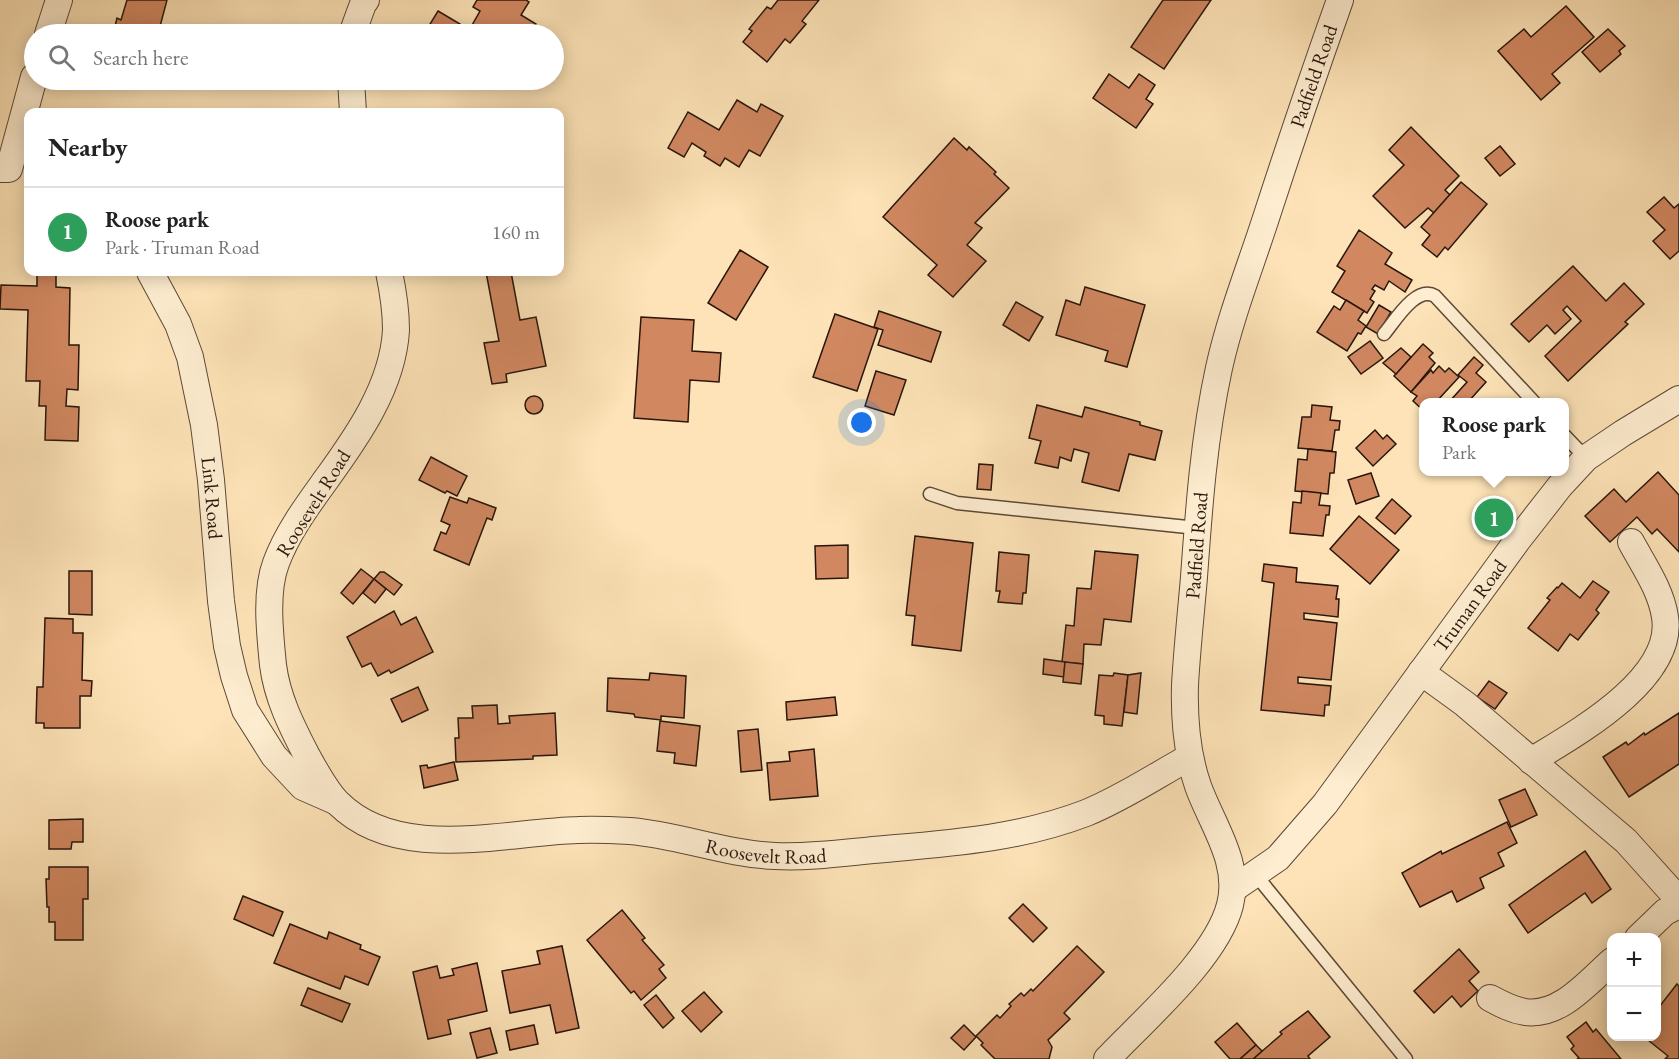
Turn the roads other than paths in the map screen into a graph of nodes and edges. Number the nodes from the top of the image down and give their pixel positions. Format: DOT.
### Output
graph roads {
  1 [pos="59,0"];
  2 [pos="366,0"];
  3 [pos="1340,0"];
  4 [pos="51,24"];
  5 [pos="356,24"];
  6 [pos="31,90"];
  7 [pos="352,90"];
  8 [pos="27,108"];
  9 [pos="353,108"];
  10 [pos="24,119"];
  11 [pos="12,170"];
  12 [pos="152,276"];
  13 [pos="390,276"];
  14 [pos="1384,334"];
  15 [pos="1530,398"];
  16 [pos="1679,399"];
  17 [pos="1569,440"];
  18 [pos="1586,458"];
  19 [pos="930,494"];
  20 [pos="1197,528"];
  21 [pos="1631,542"];
  22 [pos="1421,672"];
  23 [pos="258,729"];
  24 [pos="1190,757"];
  25 [pos="1531,761"];
  26 [pos="335,801"];
  27 [pos="1255,874"];
  28 [pos="1233,889"];
  29 [pos="1679,903"];
  30 [pos="1643,933"];
  31 [pos="1607,964"];
  32 [pos="1490,998"];
  33 [pos="1107,1059"];
  34 [pos="1406,1059"];
  1 -- 4 [label="street"];
  2 -- 5 [label="street"];
  3 -- 20 [label="street, Padfield Road"];
  6 -- 8 [label="street"];
  7 -- 9 [label="street"];
  10 -- 11 [label="street"];
  12 -- 23 [label="street, Link Road"];
  13 -- 26 [label="street, Roosevelt Road"];
  14 -- 15 [label="lane"];
  16 -- 18 [label="street, Truman Road"];
  17 -- 18 [label="lane"];
  18 -- 22 [label="street, Truman Road"];
  19 -- 20 [label="lane"];
  20 -- 24 [label="street, Padfield Road"];
  21 -- 25 [label="street"];
  22 -- 25 [label="street, Truman Road"];
  22 -- 27 [label="street, Truman Road"];
  23 -- 26 [label="street, Roosevelt Road"];
  24 -- 26 [label="street, Roosevelt Road"];
  24 -- 28 [label="street, Padfield Road"];
  25 -- 29 [label="street, Truman Road"];
  27 -- 28 [label="street, Truman Road"];
  27 -- 34 [label="lane"];
  28 -- 33 [label="street, Padfield Road"];
  29 -- 30 [label="street, Truman Road"];
  31 -- 32 [label="street"];
}
